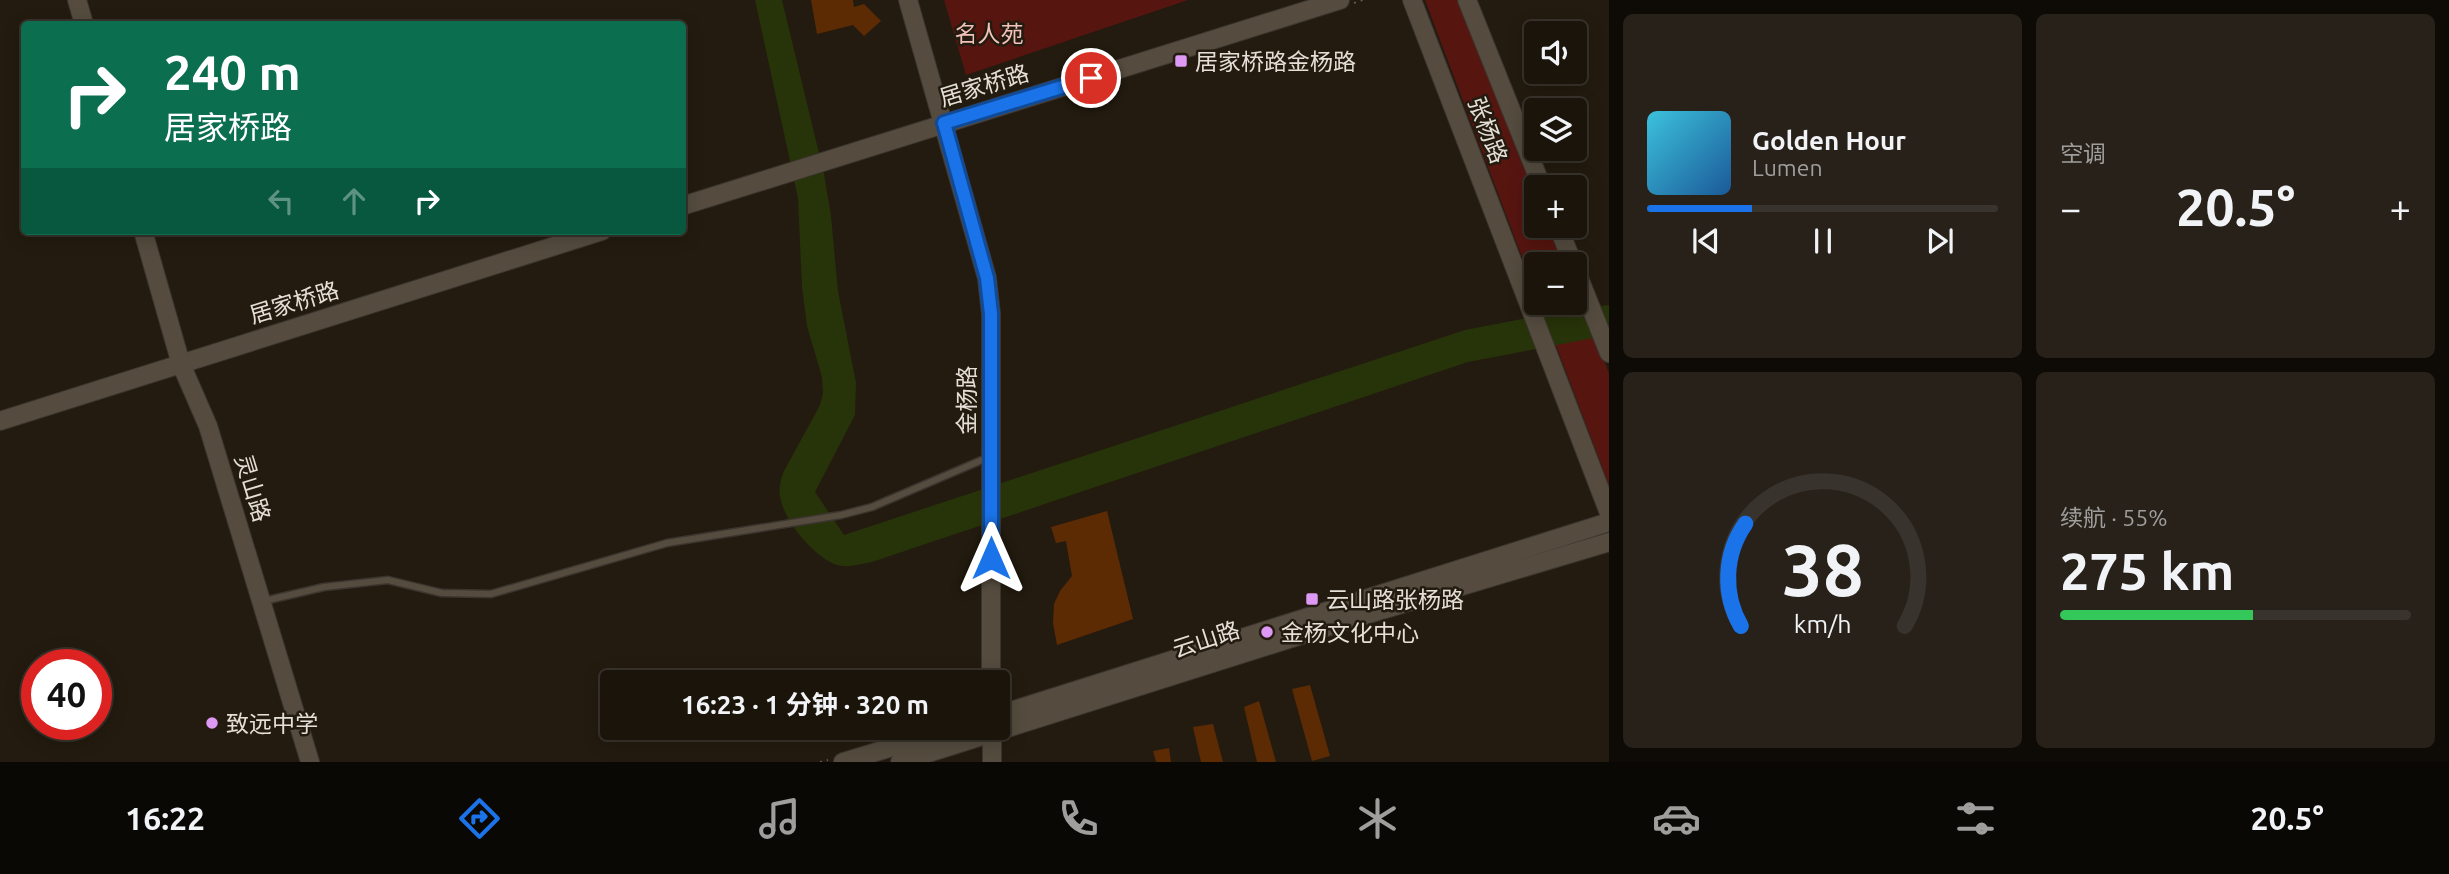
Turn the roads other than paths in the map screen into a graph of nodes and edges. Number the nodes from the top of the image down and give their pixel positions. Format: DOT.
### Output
graph roads {
  1 [pos="77,0"];
  2 [pos="908,0"];
  3 [pos="1340,0"];
  4 [pos="1412,0"];
  5 [pos="1467,0"];
  6 [pos="83,21"];
  7 [pos="944,123"];
  8 [pos="1537,175"];
  9 [pos="686,205"];
  10 [pos="144,235"];
  11 [pos="589,235"];
  12 [pos="1587,297"];
  13 [pos="1608,350"];
  14 [pos="181,364"];
  15 [pos="0,421"];
  16 [pos="991,464"];
  17 [pos="1609,513"];
  18 [pos="1609,522"];
  19 [pos="1609,542"];
  20 [pos="262,602"];
  21 [pos="991,670"];
  22 [pos="1010,720"];
  23 [pos="1010,720"];
  24 [pos="915,740"];
  25 [pos="956,740"];
  26 [pos="993,740"];
  27 [pos="310,762"];
  28 [pos="843,762"];
  29 [pos="900,762"];
  30 [pos="992,762"];
  1 -- 6 [label="street"];
  2 -- 7 [label="street, 金杨路"];
  3 -- 7 [label="street, 居家桥路"];
  4 -- 17 [label="street, 张杨路"];
  5 -- 8 [label="street, 张杨路"];
  7 -- 9 [label="street, 居家桥路"];
  7 -- 16 [label="street, 金杨路"];
  10 -- 14 [label="street, 灵山路"];
  11 -- 14 [label="street, 居家桥路"];
  12 -- 13 [label="street"];
  14 -- 15 [label="street, 居家桥路"];
  14 -- 20 [label="street, 灵山路"];
  16 -- 20 [label="lane"];
  16 -- 21 [label="street, 金杨路"];
  18 -- 22 [label="street, 云山路"];
  19 -- 23 [label="street, 云山路"];
  20 -- 27 [label="street, 灵山路"];
  24 -- 28 [label="street"];
  25 -- 29 [label="street, 云山路"];
  26 -- 30 [label="street"];
}
